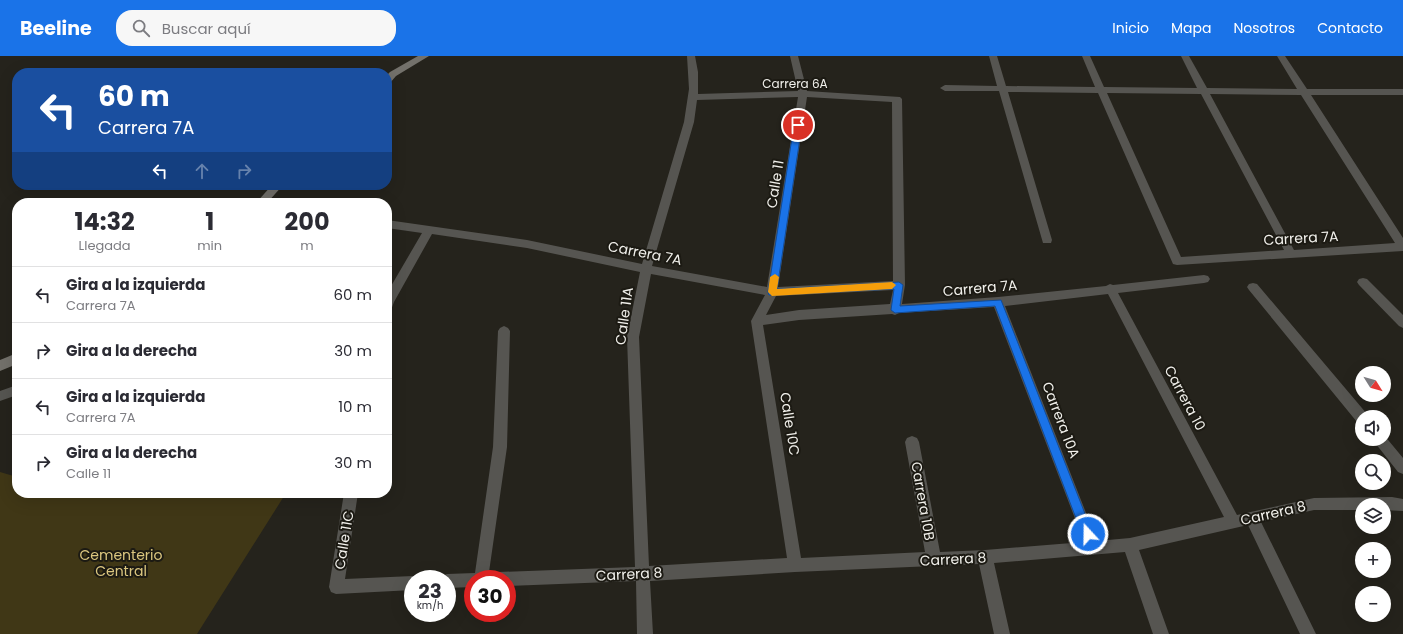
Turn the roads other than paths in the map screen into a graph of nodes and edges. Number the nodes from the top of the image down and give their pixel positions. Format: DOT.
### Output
graph roads {
  1 [pos="425,56"];
  2 [pos="692,56"];
  3 [pos="794,56"];
  4 [pos="992,56"];
  5 [pos="1086,56"];
  6 [pos="1185,56"];
  7 [pos="1281,56"];
  8 [pos="392,76"];
  9 [pos="945,88"];
  10 [pos="1001,88"];
  11 [pos="1100,89"];
  12 [pos="1204,91"];
  13 [pos="1305,92"];
  14 [pos="1403,92"];
  15 [pos="803,94"];
  16 [pos="694,97"];
  17 [pos="273,190"];
  18 [pos="266,198"];
  19 [pos="392,225"];
  20 [pos="428,231"];
  21 [pos="1047,240"];
  22 [pos="1403,247"];
  23 [pos="1291,254"];
  24 [pos="646,268"];
  25 [pos="1204,279"];
  26 [pos="1363,282"];
  27 [pos="899,285"];
  28 [pos="1253,287"];
  29 [pos="1110,288"];
  30 [pos="772,292"];
  31 [pos="392,295"];
  32 [pos="998,302"];
  33 [pos="895,310"];
  34 [pos="757,321"];
  35 [pos="1403,323"];
  36 [pos="504,331"];
  37 [pos="12,360"];
  38 [pos="0,366"];
  39 [pos="12,392"];
  40 [pos="0,396"];
  41 [pos="1355,410"];
  42 [pos="912,442"];
  43 [pos="1385,446"];
  44 [pos="1403,468"];
  45 [pos="351,498"];
  46 [pos="1403,505"];
  47 [pos="1252,518"];
  48 [pos="1234,523"];
  49 [pos="1130,545"];
  50 [pos="1093,548"];
  51 [pos="985,558"];
  52 [pos="934,560"];
  53 [pos="795,565"];
  54 [pos="482,570"];
  55 [pos="642,574"];
  56 [pos="516,578"];
  57 [pos="404,583"];
  58 [pos="645,634"];
  59 [pos="1002,634"];
  60 [pos="1161,634"];
  61 [pos="1308,634"];
  1 -- 8 [label="main road"];
  2 -- 16 [label="street, Calle 11A"];
  3 -- 15 [label="street, Calle 11"];
  4 -- 10 [label="street"];
  5 -- 11 [label="street"];
  6 -- 12 [label="street"];
  7 -- 13 [label="street"];
  9 -- 10 [label="street"];
  10 -- 11 [label="street"];
  10 -- 21 [label="street"];
  11 -- 12 [label="street"];
  11 -- 23 [label="street, Carrera 7A"];
  12 -- 13 [label="street"];
  12 -- 23 [label="street"];
  13 -- 14 [label="street"];
  13 -- 22 [label="street"];
  15 -- 16 [label="street, Carrera 6A"];
  15 -- 27 [label="street, Carrera 6A"];
  15 -- 30 [label="street, Calle 11"];
  16 -- 24 [label="street, Calle 11A"];
  17 -- 18 [label="main road"];
  19 -- 20 [label="street, Carrera 7A"];
  20 -- 24 [label="street, Carrera 7A"];
  20 -- 31 [label="street"];
  22 -- 23 [label="street, Carrera 7A"];
  24 -- 30 [label="street, Carrera 7A"];
  24 -- 55 [label="street, Calle 11A"];
  25 -- 29 [label="street, Carrera 7A"];
  26 -- 35 [label="street"];
  27 -- 30 [label="street, Carrera 7A"];
  27 -- 33 [label="street"];
  28 -- 41 [label="street"];
  29 -- 32 [label="street, Carrera 7A"];
  29 -- 48 [label="street, Carrera 10"];
  30 -- 34 [label="street"];
  32 -- 33 [label="street, Carrera 7A"];
  32 -- 50 [label="street, Carrera 10A"];
  33 -- 34 [label="street, Carrera 7A"];
  34 -- 53 [label="street, Calle 10C"];
  36 -- 54 [label="street"];
  37 -- 38 [label="main road"];
  39 -- 40 [label="street"];
  42 -- 52 [label="street, Carrera 10B"];
  43 -- 44 [label="street"];
  45 -- 57 [label="street, Calle 11C"];
  46 -- 47 [label="street, Carrera 8"];
  47 -- 48 [label="street, Carrera 8"];
  47 -- 61 [label="street"];
  48 -- 49 [label="street, Carrera 8"];
  49 -- 50 [label="street, Carrera 8"];
  49 -- 60 [label="street"];
  50 -- 51 [label="street, Carrera 8"];
  51 -- 52 [label="street, Carrera 8"];
  51 -- 59 [label="street"];
  52 -- 53 [label="street, Carrera 8"];
  53 -- 55 [label="street, Carrera 8"];
  55 -- 56 [label="street, Carrera 8"];
  55 -- 58 [label="street, Calle 11A"];
}
